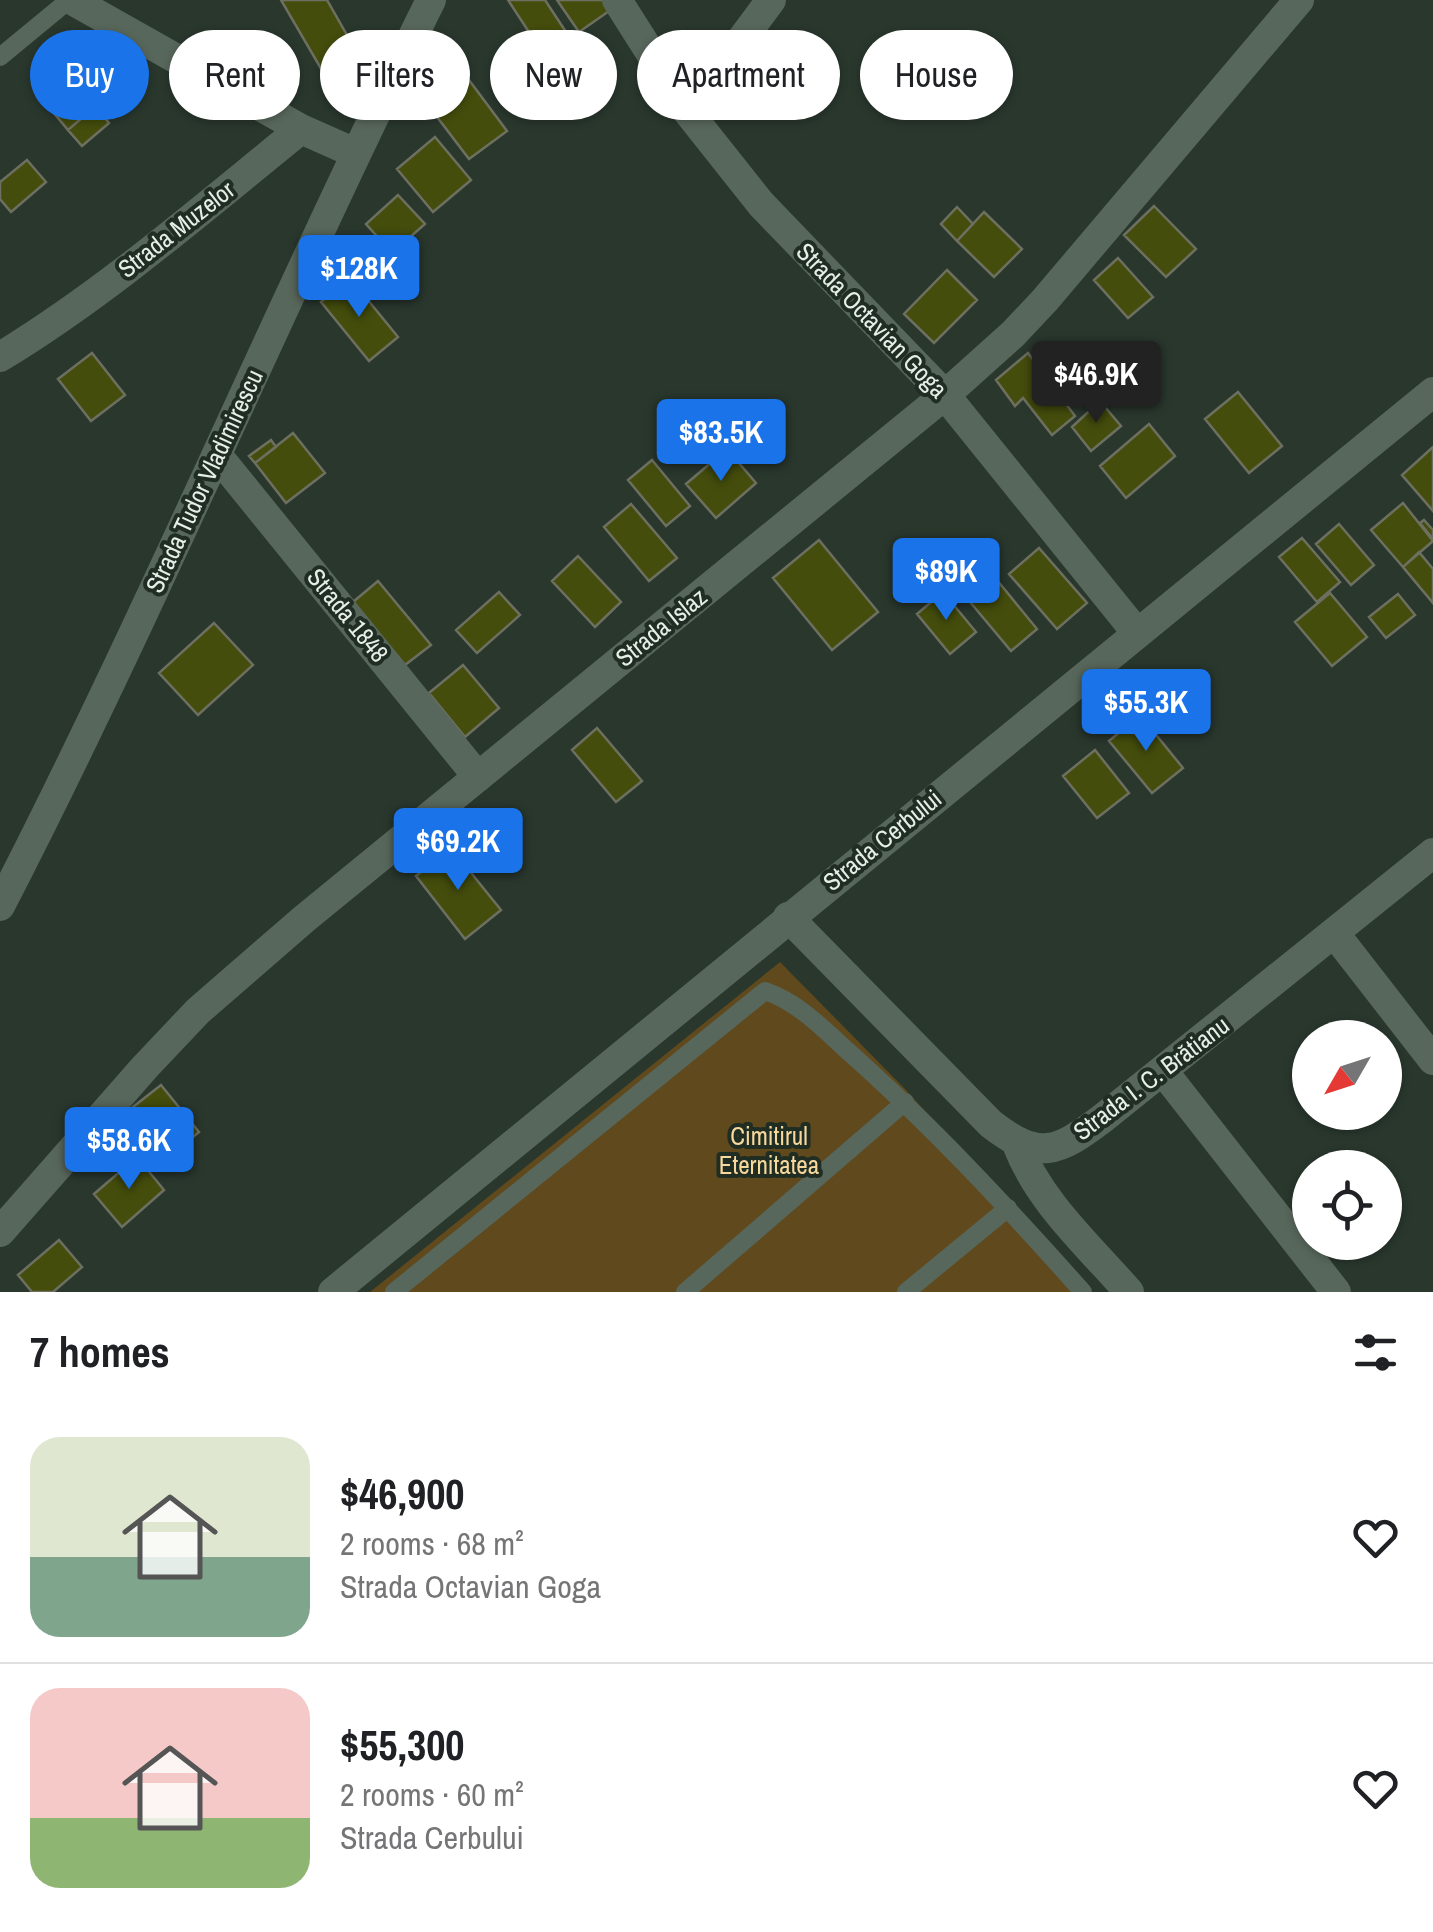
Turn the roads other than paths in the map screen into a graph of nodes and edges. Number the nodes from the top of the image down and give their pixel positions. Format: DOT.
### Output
graph roads {
  1 [pos="70,0"];
  2 [pos="431,0"];
  3 [pos="617,0"];
  4 [pos="771,0"];
  5 [pos="1298,0"];
  6 [pos="749,30"];
  7 [pos="637,32"];
  8 [pos="0,57"];
  9 [pos="694,120"];
  10 [pos="301,129"];
  11 [pos="354,153"];
  12 [pos="0,357"];
  13 [pos="1433,392"];
  14 [pos="944,396"];
  15 [pos="217,454"];
  16 [pos="1137,633"];
  17 [pos="478,777"];
  18 [pos="1433,853"];
  19 [pos="0,906"];
  20 [pos="788,917"];
  21 [pos="1335,934"];
  22 [pos="1433,1060"];
  23 [pos="1163,1071"];
  24 [pos="905,1102"];
  25 [pos="1017,1144"];
  26 [pos="1008,1208"];
  27 [pos="0,1232"];
  28 [pos="333,1292"];
  29 [pos="394,1292"];
  30 [pos="685,1292"];
  31 [pos="906,1292"];
  32 [pos="1083,1292"];
  33 [pos="1129,1292"];
  34 [pos="1336,1292"];
  1 -- 8 [label="lane"];
  1 -- 10 [label="street"];
  2 -- 11 [label="street, Strada Tudor Vladimirescu"];
  3 -- 7 [label="street, Strada Octavian Goga"];
  4 -- 6 [label="street"];
  5 -- 14 [label="street, Strada Islaz"];
  9 -- 14 [label="street, Strada Octavian Goga"];
  10 -- 11 [label="street"];
  10 -- 12 [label="street, Strada Muzelor"];
  11 -- 15 [label="street, Strada Tudor Vladimirescu"];
  13 -- 16 [label="street, Strada Cerbului"];
  14 -- 16 [label="street, Strada Octavian Goga"];
  14 -- 17 [label="street, Strada Islaz"];
  15 -- 17 [label="street, Strada 1848"];
  15 -- 19 [label="street, Strada Tudor Vladimirescu"];
  16 -- 20 [label="street, Strada Cerbului"];
  17 -- 27 [label="street, Strada Islaz"];
  18 -- 21 [label="street, Strada I. C. Brătianu"];
  20 -- 25 [label="street"];
  20 -- 28 [label="street, Strada Cerbului"];
  21 -- 22 [label="street"];
  21 -- 23 [label="street, Strada I. C. Brătianu"];
  23 -- 25 [label="street, Strada I. C. Brătianu"];
  23 -- 34 [label="street"];
  24 -- 26 [label="lane"];
  24 -- 29 [label="lane"];
  24 -- 30 [label="lane"];
  25 -- 33 [label="street"];
  26 -- 31 [label="lane"];
  26 -- 32 [label="lane"];
}
